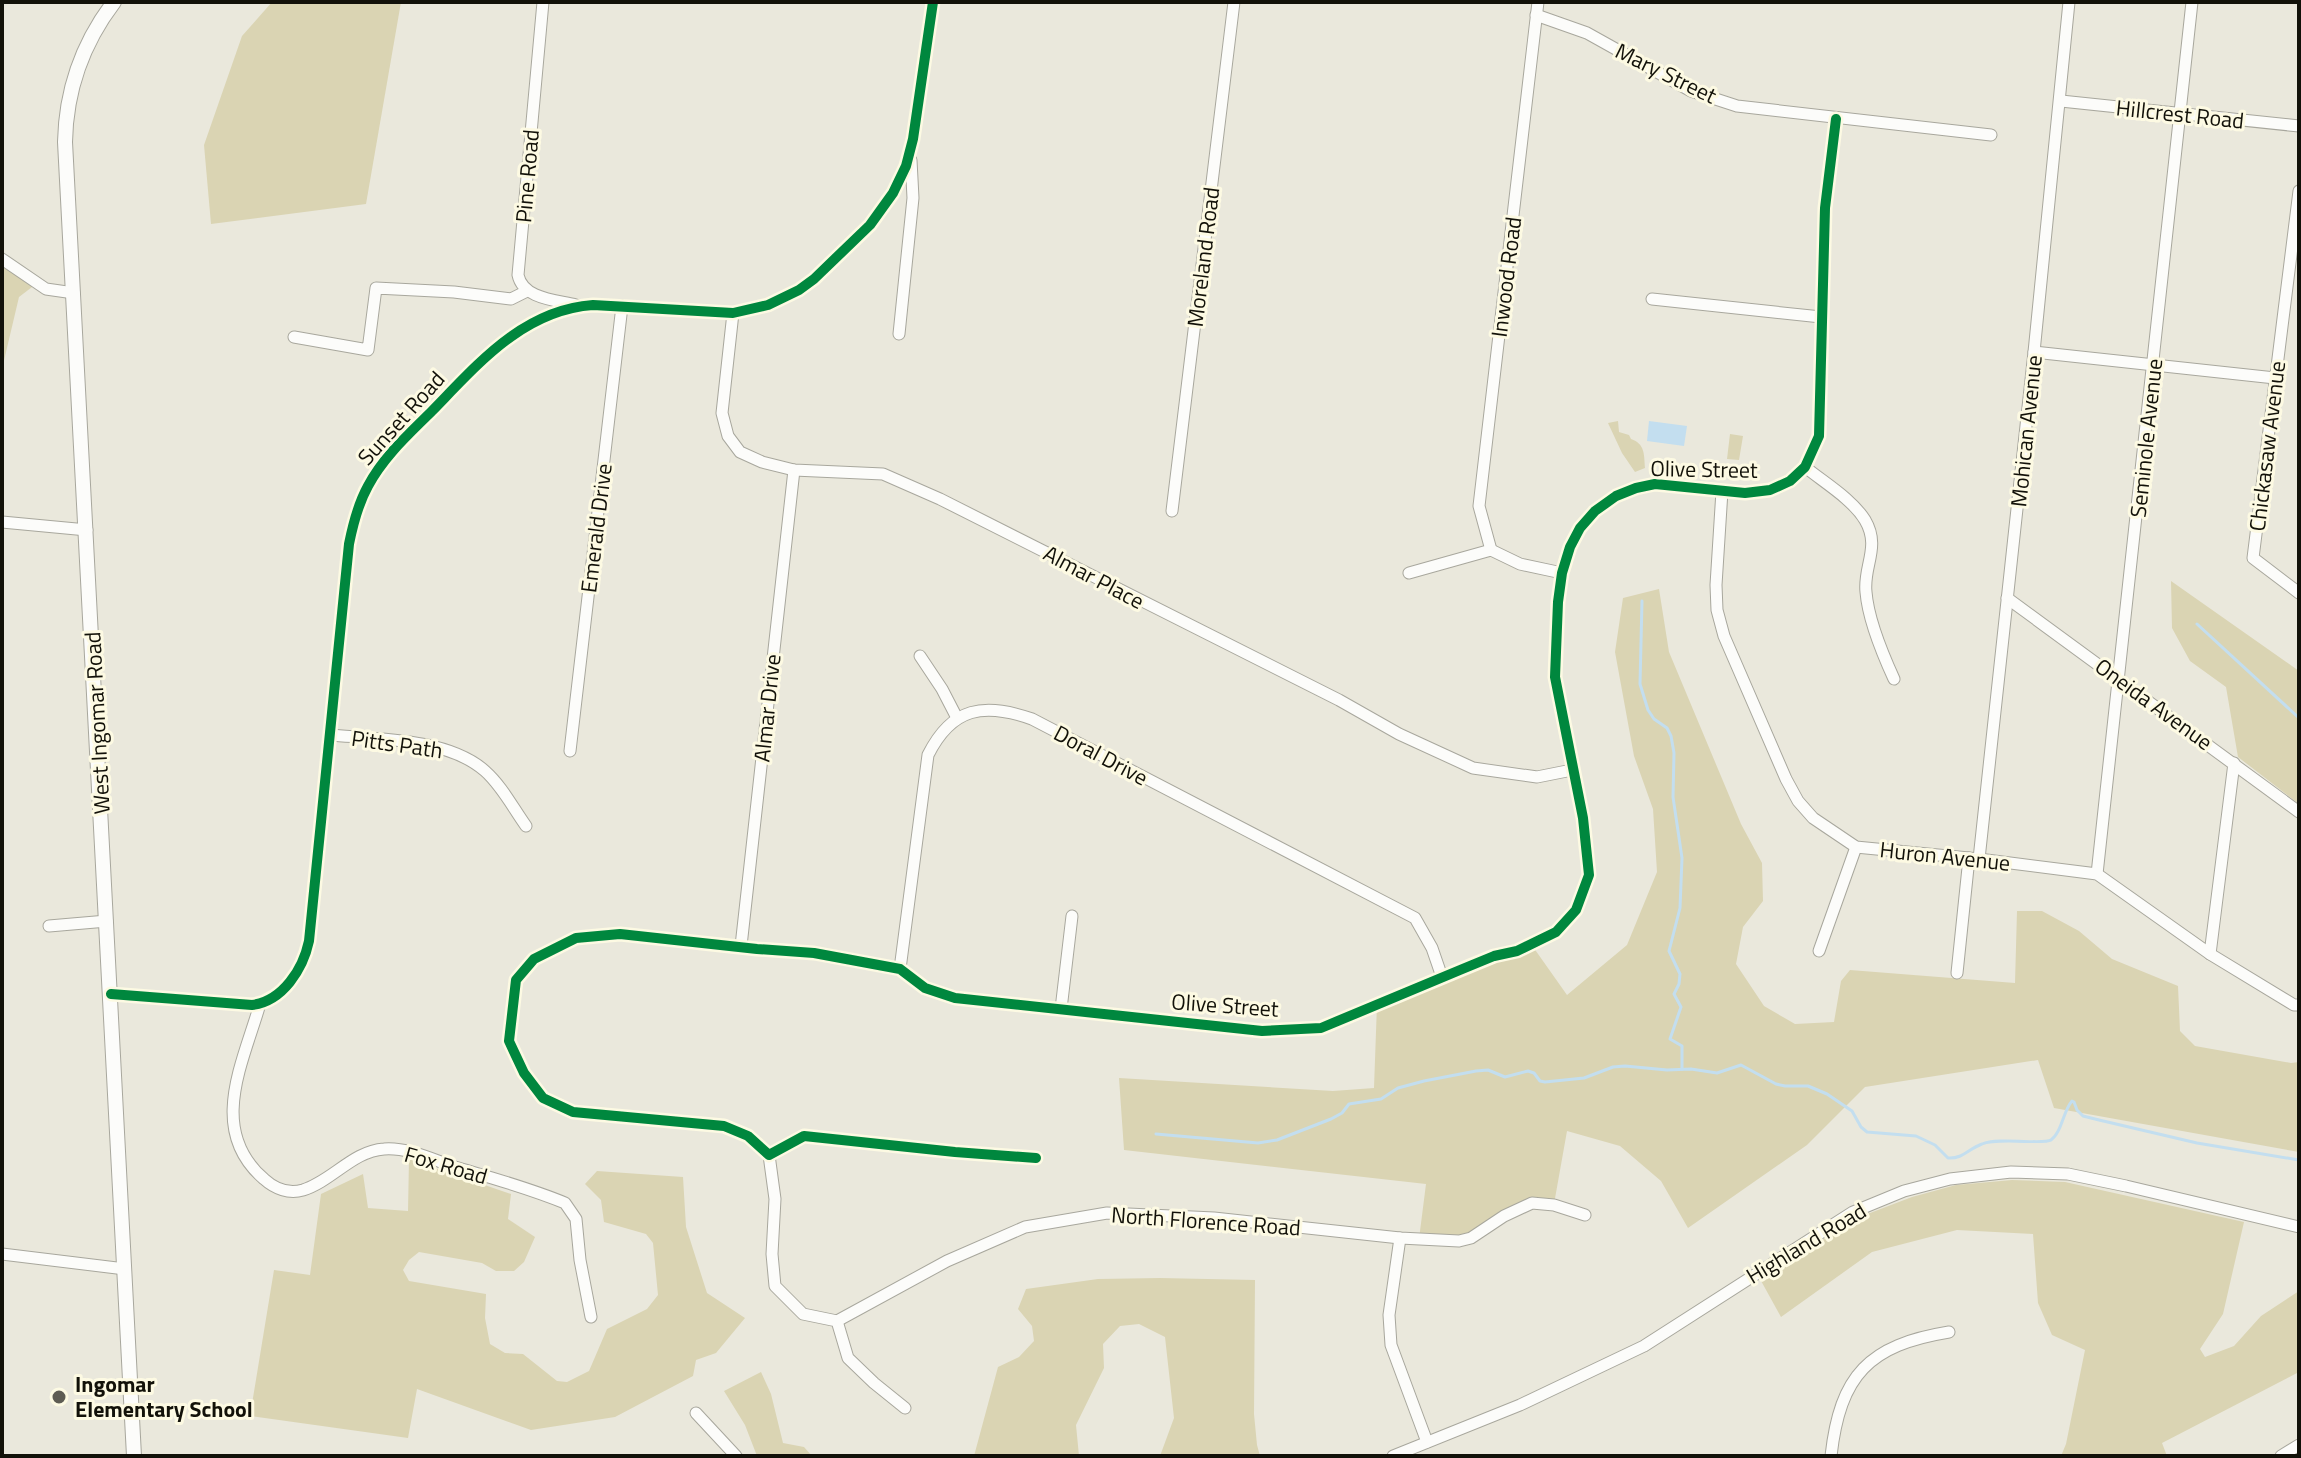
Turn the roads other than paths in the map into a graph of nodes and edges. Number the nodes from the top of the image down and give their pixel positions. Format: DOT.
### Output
graph roads {
  1 [pos="114,2"];
  2 [pos="543,2"];
  3 [pos="933,2"];
  4 [pos="1234,2"];
  5 [pos="1538,2"];
  6 [pos="2069,2"];
  7 [pos="2192,2"];
  8 [pos="1536,15"];
  9 [pos="2061,101"];
  10 [pos="2180,114"];
  11 [pos="1836,119"];
  12 [pos="2299,126"];
  13 [pos="1991,135"];
  14 [pos="910,152"];
  15 [pos="2299,191"];
  16 [pos="2,259"];
  17 [pos="527,291"];
  18 [pos="74,293"];
  19 [pos="1652,299"];
  20 [pos="580,306"];
  21 [pos="622,306"];
  22 [pos="733,313"];
  23 [pos="1821,317"];
  24 [pos="899,334"];
  25 [pos="294,337"];
  26 [pos="2034,352"];
  27 [pos="2153,365"];
  28 [pos="2275,378"];
  29 [pos="1805,467"];
  30 [pos="794,470"];
  31 [pos="1722,491"];
  32 [pos="1172,511"];
  33 [pos="2,522"];
  34 [pos="87,530"];
  35 [pos="1491,550"];
  36 [pos="1409,573"];
  37 [pos="1562,573"];
  38 [pos="2299,593"];
  39 [pos="2007,598"];
  40 [pos="920,656"];
  41 [pos="1894,679"];
  42 [pos="2120,679"];
  43 [pos="957,718"];
  44 [pos="330,735"];
  45 [pos="570,751"];
  46 [pos="2234,763"];
  47 [pos="1572,770"];
  48 [pos="2299,812"];
  49 [pos="526,826"];
  50 [pos="1856,847"];
  51 [pos="1974,858"];
  52 [pos="2097,874"];
  53 [pos="1072,916"];
  54 [pos="107,921"];
  55 [pos="49,926"];
  56 [pos="741,946"];
  57 [pos="1819,951"];
  58 [pos="2210,954"];
  59 [pos="900,969"];
  60 [pos="1957,973"];
  61 [pos="1442,977"];
  62 [pos="111,994"];
  63 [pos="260,1004"];
  64 [pos="2299,1005"];
  65 [pos="1061,1009"];
  66 [pos="769,1155"];
  67 [pos="1036,1158"];
  68 [pos="1585,1215"];
  69 [pos="2299,1227"];
  70 [pos="1400,1238"];
  71 [pos="2,1254"];
  72 [pos="125,1269"];
  73 [pos="591,1317"];
  74 [pos="837,1321"];
  75 [pos="1949,1332"];
  76 [pos="905,1408"];
  77 [pos="696,1413"];
  78 [pos="1427,1442"];
  79 [pos="2299,1445"];
  80 [pos="134,1456"];
  81 [pos="736,1456"];
  82 [pos="1393,1456"];
  83 [pos="1831,1456"];
  84 [pos="2281,1456"];
  1 -- 18 [label="main road, West Ingomar Road"];
  2 -- 17 [label="street, Pine Road"];
  3 -- 14 [label="street, Sunset Road"];
  4 -- 32 [label="street, Moreland Road"];
  5 -- 8 [label="street, Inwood Road"];
  6 -- 9 [label="street, Mohican Avenue"];
  7 -- 10 [label="street, Seminole Avenue"];
  8 -- 11 [label="street, Mary Street"];
  8 -- 35 [label="street, Inwood Road"];
  9 -- 10 [label="street, Hillcrest Road"];
  9 -- 26 [label="street, Mohican Avenue"];
  10 -- 12 [label="street, Hillcrest Road"];
  10 -- 27 [label="street, Seminole Avenue"];
  11 -- 13 [label="street, Mary Street"];
  11 -- 23 [label="street"];
  14 -- 22 [label="street, Sunset Road"];
  14 -- 24 [label="street"];
  15 -- 28 [label="street, Chickasaw Avenue"];
  16 -- 18 [label="street"];
  17 -- 20 [label="street"];
  17 -- 25 [label="street"];
  18 -- 34 [label="main road, West Ingomar Road"];
  19 -- 23 [label="street"];
  20 -- 21 [label="street, Sunset Road"];
  20 -- 44 [label="street, Sunset Road"];
  21 -- 22 [label="street, Sunset Road"];
  21 -- 45 [label="street, Emerald Drive"];
  22 -- 30 [label="street, Almar Place"];
  23 -- 29 [label="street"];
  26 -- 27 [label="street"];
  26 -- 39 [label="street, Mohican Avenue"];
  27 -- 28 [label="street"];
  27 -- 42 [label="street, Seminole Avenue"];
  28 -- 38 [label="street, Chickasaw Avenue"];
  29 -- 31 [label="street, Olive Street"];
  29 -- 41 [label="street"];
  30 -- 47 [label="street, Almar Place"];
  30 -- 56 [label="street, Almar Drive"];
  31 -- 37 [label="street, Olive Street"];
  31 -- 50 [label="street, Huron Avenue"];
  33 -- 34 [label="street"];
  34 -- 54 [label="main road, West Ingomar Road"];
  35 -- 36 [label="street"];
  35 -- 37 [label="street"];
  37 -- 47 [label="street, Olive Street"];
  39 -- 42 [label="street, Oneida Avenue"];
  39 -- 51 [label="street, Mohican Avenue"];
  40 -- 43 [label="street"];
  42 -- 46 [label="street, Oneida Avenue"];
  42 -- 52 [label="street, Seminole Avenue"];
  43 -- 59 [label="street"];
  43 -- 61 [label="street, Doral Drive"];
  44 -- 49 [label="street, Pitts Path"];
  44 -- 63 [label="street, Sunset Road"];
  46 -- 48 [label="street, Oneida Avenue"];
  46 -- 58 [label="street"];
  47 -- 61 [label="street, Olive Street"];
  50 -- 51 [label="street, Huron Avenue"];
  50 -- 57 [label="street"];
  51 -- 52 [label="street, Huron Avenue"];
  51 -- 60 [label="street, Mohican Avenue"];
  52 -- 58 [label="street, Huron Avenue"];
  53 -- 65 [label="street"];
  54 -- 55 [label="street"];
  54 -- 62 [label="main road, West Ingomar Road"];
  56 -- 59 [label="street, Olive Street"];
  56 -- 66 [label="street, Olive Street"];
  58 -- 64 [label="street, Huron Avenue"];
  59 -- 65 [label="street, Olive Street"];
  61 -- 65 [label="street, Olive Street"];
  62 -- 63 [label="street"];
  62 -- 72 [label="main road, West Ingomar Road"];
  63 -- 73 [label="street, Fox Road"];
  66 -- 67 [label="street"];
  66 -- 74 [label="street"];
  68 -- 70 [label="street, North Florence Road"];
  69 -- 78 [label="street, Highland Road"];
  70 -- 74 [label="street, North Florence Road"];
  70 -- 78 [label="street"];
  71 -- 72 [label="street"];
  72 -- 80 [label="main road, West Ingomar Road"];
  74 -- 76 [label="street"];
  75 -- 83 [label="street"];
  77 -- 81 [label="street"];
  78 -- 82 [label="street, Highland Road"];
  79 -- 84 [label="street"];
}
